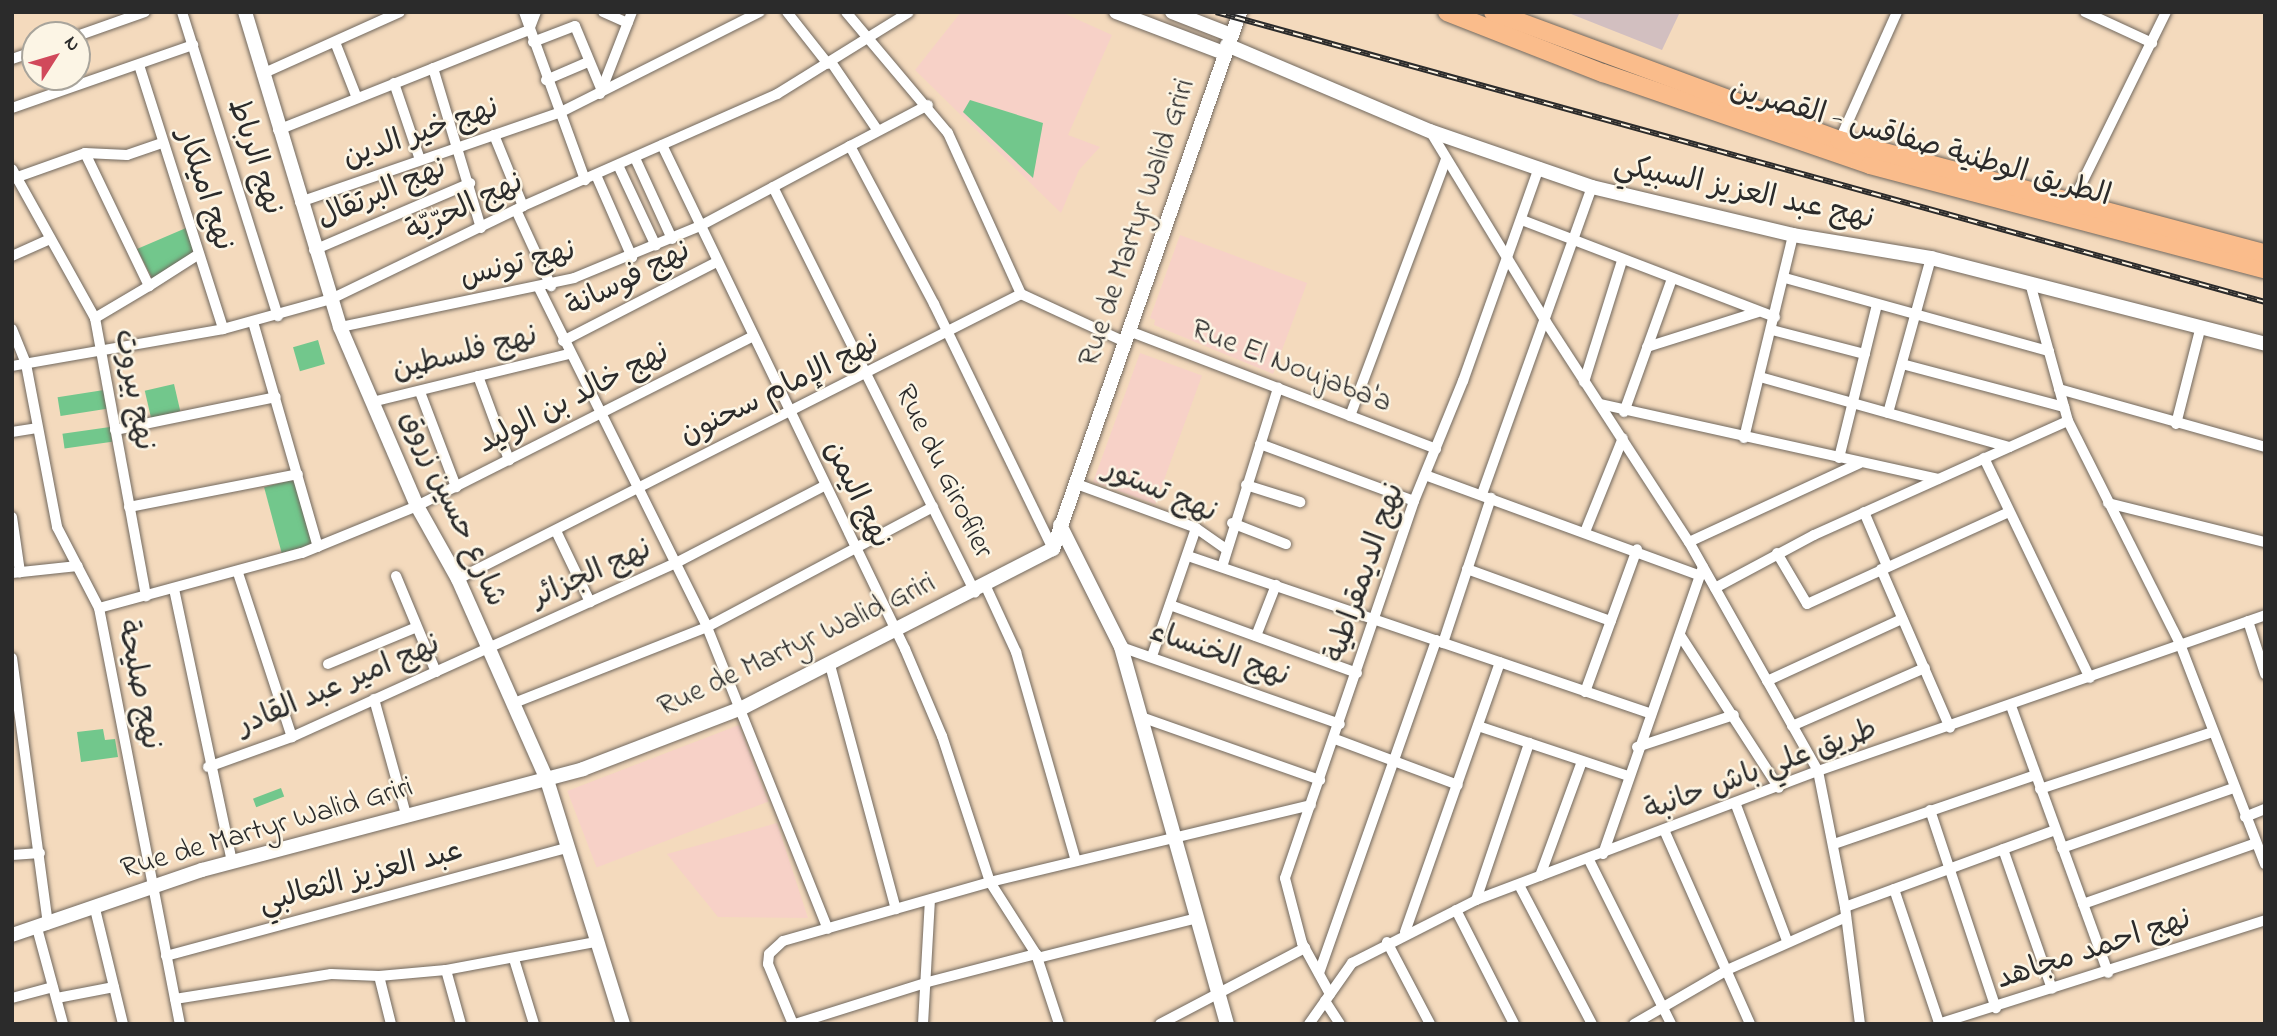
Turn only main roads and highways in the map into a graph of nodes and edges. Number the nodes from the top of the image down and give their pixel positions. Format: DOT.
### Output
graph roads {
  1 [pos="1447,12"];
  2 [pos="1486,16"];
  3 [pos="2070,211"];
  4 [pos="2265,253"];
  5 [pos="2265,269"];
  1 -- 2 [label="main road, الطريق الوطنية صفاقس - القصرين"];
  2 -- 3 [label="main road, الطريق الوطنية صفاقس - القصرين"];
  3 -- 4 [label="main road, الطريق الوطنية صفاقس - القصرين"];
  3 -- 5 [label="main road, الطريق الوطنية صفاقس - القصرين"];
}
